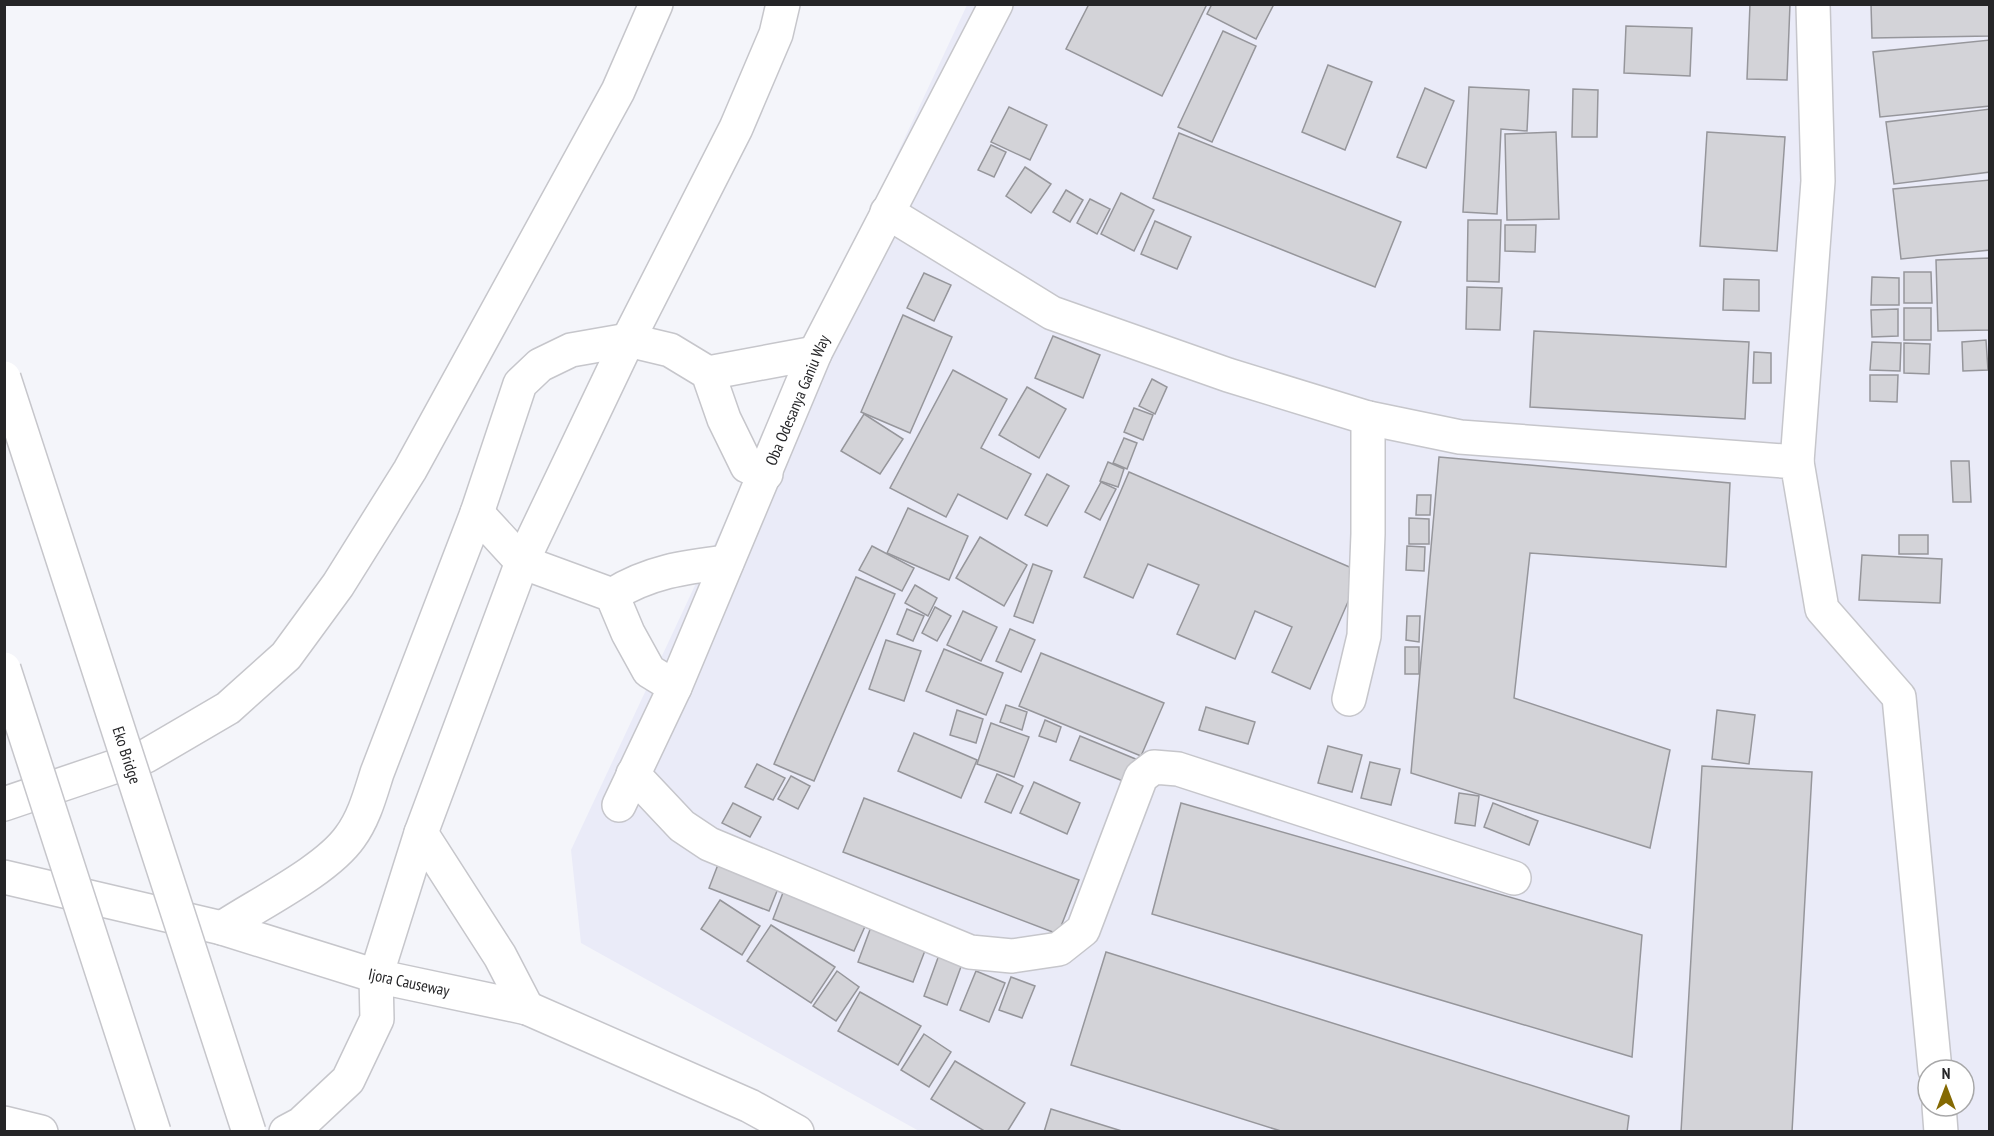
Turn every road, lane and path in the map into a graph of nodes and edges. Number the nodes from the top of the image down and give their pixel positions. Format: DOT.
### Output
graph roads {
  1 [pos="656,4"];
  2 [pos="783,4"];
  3 [pos="996,4"];
  4 [pos="1813,5"];
  5 [pos="887,212"];
  6 [pos="628,340"];
  7 [pos="815,353"];
  8 [pos="708,373"];
  9 [pos="4,378"];
  10 [pos="1368,418"];
  11 [pos="1797,462"];
  12 [pos="765,474"];
  13 [pos="477,513"];
  14 [pos="522,562"];
  15 [pos="727,562"];
  16 [pos="612,595"];
  17 [pos="4,669"];
  18 [pos="675,687"];
  19 [pos="1349,699"];
  20 [pos="633,774"];
  21 [pos="4,804"];
  22 [pos="619,806"];
  23 [pos="421,833"];
  24 [pos="4,877"];
  25 [pos="1514,878"];
  26 [pos="222,928"];
  27 [pos="376,976"];
  28 [pos="527,1008"];
  29 [pos="1934,1058"];
  30 [pos="4,1124"];
  31 [pos="41,1131"];
  32 [pos="154,1131"];
  33 [pos="249,1131"];
  34 [pos="286,1131"];
  35 [pos="797,1131"];
  1 -- 21 [label="main road"];
  2 -- 6 [label="main road"];
  3 -- 5 [label="main road, Oba Odesanya Ganiu Way"];
  4 -- 11 [label="main road"];
  5 -- 7 [label="main road, Oba Odesanya Ganiu Way"];
  5 -- 10 [label="main road"];
  6 -- 8 [label="main road"];
  6 -- 13 [label="main road"];
  6 -- 14 [label="main road"];
  7 -- 8 [label="main road"];
  7 -- 12 [label="main road, Oba Odesanya Ganiu Way"];
  8 -- 12 [label="main road"];
  9 -- 33 [label="main road, Eko Bridge, bridge"];
  10 -- 11 [label="main road"];
  10 -- 19 [label="main road"];
  11 -- 29 [label="main road"];
  12 -- 15 [label="main road, Oba Odesanya Ganiu Way"];
  13 -- 14 [label="main road"];
  13 -- 26 [label="main road"];
  14 -- 16 [label="main road"];
  14 -- 23 [label="main road"];
  15 -- 16 [label="main road"];
  15 -- 18 [label="main road, Oba Odesanya Ganiu Way"];
  16 -- 18 [label="main road"];
  17 -- 32 [label="main road, bridge"];
  18 -- 20 [label="main road, Oba Odesanya Ganiu Way"];
  20 -- 22 [label="main road, Oba Odesanya Ganiu Way"];
  20 -- 25 [label="main road"];
  23 -- 27 [label="main road"];
  23 -- 28 [label="main road"];
  24 -- 26 [label="main road, Ijora Causeway"];
  26 -- 27 [label="main road, Ijora Causeway"];
  27 -- 28 [label="main road, Ijora Causeway"];
  27 -- 34 [label="main road"];
  28 -- 35 [label="main road, Ijora Causeway"];
  30 -- 31 [label="main road"];
}
